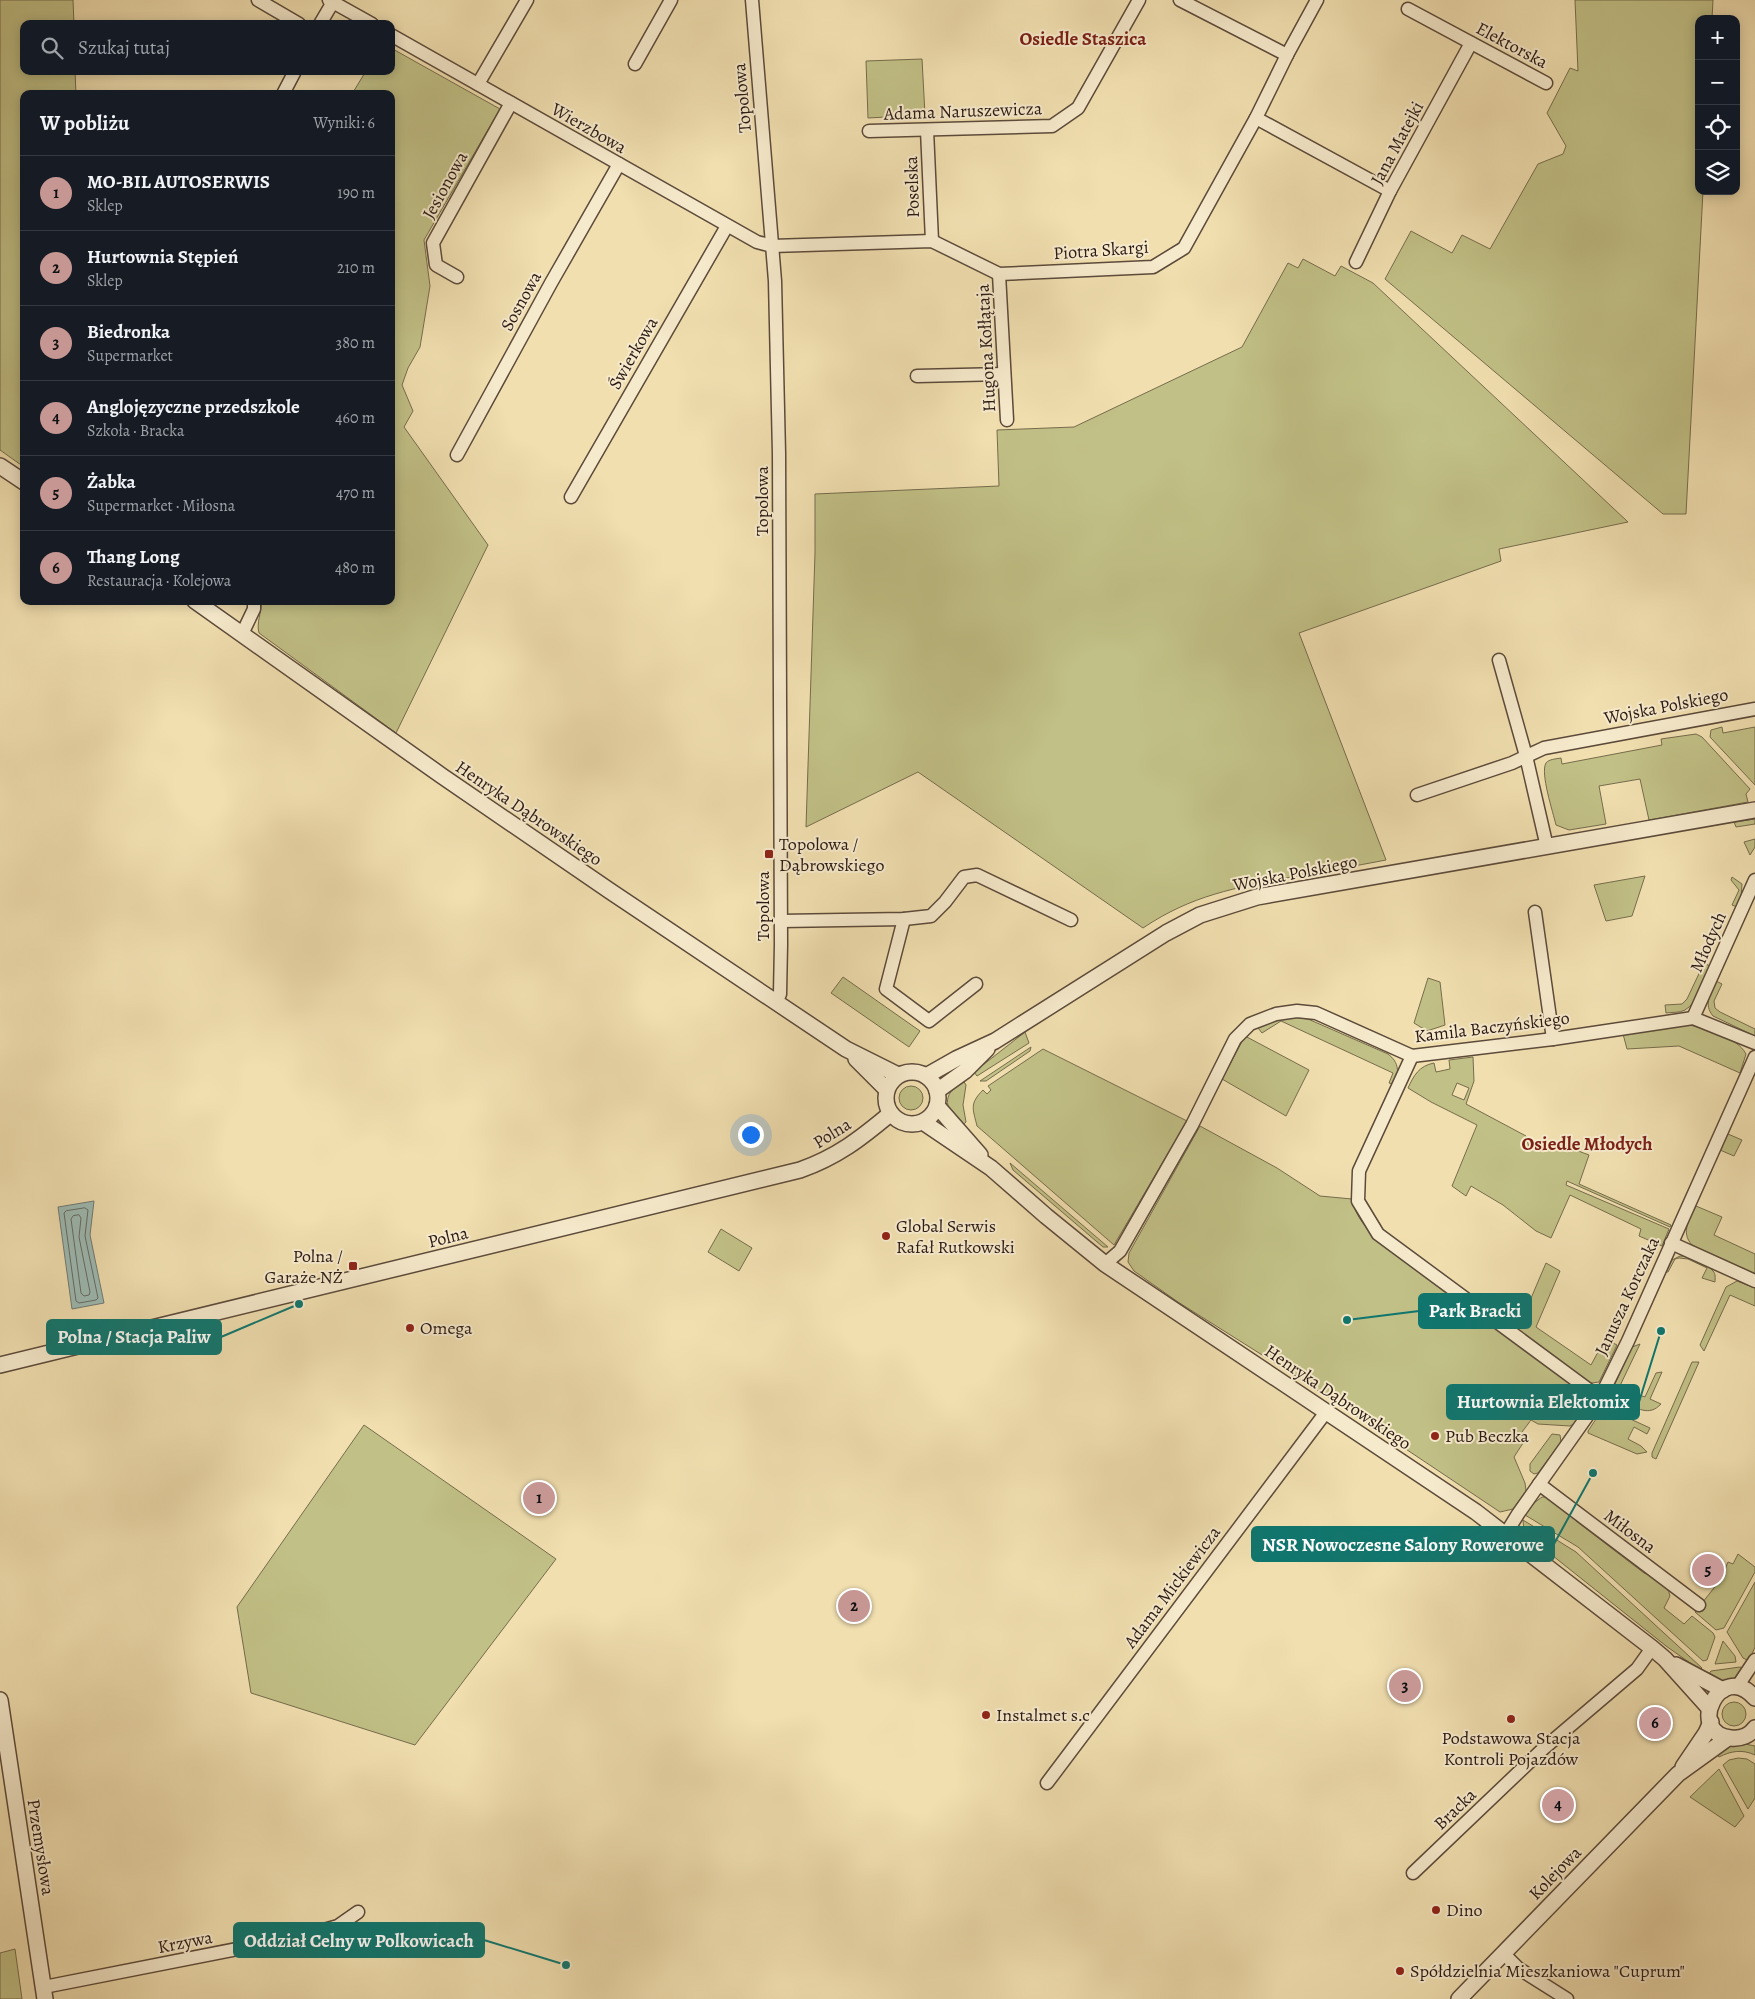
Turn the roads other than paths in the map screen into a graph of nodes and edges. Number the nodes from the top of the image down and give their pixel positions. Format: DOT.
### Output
graph roads {
  1 [pos="258,0"];
  2 [pos="527,0"];
  3 [pos="670,0"];
  4 [pos="752,0"];
  5 [pos="1138,0"];
  6 [pos="1180,0"];
  7 [pos="1317,0"];
  8 [pos="338,3"];
  9 [pos="1408,9"];
  10 [pos="292,20"];
  11 [pos="323,20"];
  12 [pos="366,20"];
  13 [pos="395,37"];
  14 [pos="1471,43"];
  15 [pos="1287,55"];
  16 [pos="635,64"];
  17 [pos="293,75"];
  18 [pos="1546,83"];
  19 [pos="478,84"];
  20 [pos="285,90"];
  21 [pos="511,103"];
  22 [pos="1256,118"];
  23 [pos="927,130"];
  24 [pos="869,131"];
  25 [pos="618,164"];
  26 [pos="1390,191"];
  27 [pos="727,226"];
  28 [pos="932,241"];
  29 [pos="772,246"];
  30 [pos="1356,262"];
  31 [pos="1000,274"];
  32 [pos="457,277"];
  33 [pos="1004,374"];
  34 [pos="917,376"];
  35 [pos="1007,420"];
  36 [pos="457,455"];
  37 [pos="0,466"];
  38 [pos="20,479"];
  39 [pos="571,497"];
  40 [pos="201,605"];
  41 [pos="254,605"];
  42 [pos="242,634"];
  43 [pos="1498,660"];
  44 [pos="1755,709"];
  45 [pos="1526,756"];
  46 [pos="1417,794"];
  47 [pos="1755,810"];
  48 [pos="1547,847"];
  49 [pos="1755,880"];
  50 [pos="1535,912"];
  51 [pos="904,919"];
  52 [pos="1071,920"];
  53 [pos="781,921"];
  54 [pos="976,984"];
  55 [pos="776,1002"];
  56 [pos="1693,1018"];
  57 [pos="1553,1039"];
  58 [pos="995,1041"];
  59 [pos="1755,1043"];
  60 [pos="846,1049"];
  61 [pos="1412,1056"];
  62 [pos="1755,1058"];
  63 [pos="898,1075"];
  64 [pos="926,1076"];
  65 [pos="886,1089"];
  66 [pos="937,1098"];
  67 [pos="890,1114"];
  68 [pos="923,1122"];
  69 [pos="991,1168"];
  70 [pos="1671,1243"];
  71 [pos="1105,1264"];
  72 [pos="1755,1281"];
  73 [pos="0,1365"];
  74 [pos="1600,1398"];
  75 [pos="1326,1412"];
  76 [pos="1539,1484"];
  77 [pos="1505,1535"];
  78 [pos="1699,1605"];
  79 [pos="1652,1648"];
  80 [pos="1665,1659"];
  81 [pos="1755,1660"];
  82 [pos="1730,1688"];
  83 [pos="1755,1698"];
  84 [pos="0,1700"];
  85 [pos="1710,1715"];
  86 [pos="1752,1735"];
  87 [pos="1728,1738"];
  88 [pos="1678,1774"];
  89 [pos="1047,1782"];
  90 [pos="1413,1873"];
  91 [pos="358,1912"];
  92 [pos="1503,1954"];
  93 [pos="45,1993"];
  94 [pos="1459,1999"];
  95 [pos="1567,1999"];
  1 -- 10 [label="street"];
  2 -- 19 [label="street"];
  3 -- 16 [label="street"];
  4 -- 29 [label="street, Topolowa"];
  5 -- 23 [label="street, Adama Naruszewicza"];
  6 -- 15 [label="street"];
  7 -- 15 [label="street, Piotra Skargi"];
  8 -- 11 [label="street"];
  8 -- 12 [label="street"];
  9 -- 14 [label="street, Elektorska"];
  13 -- 19 [label="street, Wierzbowa"];
  14 -- 18 [label="street, Elektorska"];
  14 -- 26 [label="street, Jana Matejki"];
  15 -- 22 [label="street, Piotra Skargi"];
  17 -- 20 [label="street"];
  19 -- 21 [label="street, Wierzbowa"];
  21 -- 25 [label="street, Wierzbowa"];
  21 -- 32 [label="street, Jesionowa"];
  22 -- 26 [label="street"];
  22 -- 31 [label="street, Piotra Skargi"];
  23 -- 24 [label="street, Adama Naruszewicza"];
  23 -- 28 [label="street, Poselska"];
  25 -- 27 [label="street, Wierzbowa"];
  25 -- 36 [label="street, Sosnowa"];
  26 -- 30 [label="street, Jana Matejki"];
  27 -- 29 [label="street, Wierzbowa"];
  27 -- 39 [label="street, Świerkowa"];
  28 -- 29 [label="street, Piotra Skargi"];
  28 -- 31 [label="street, Piotra Skargi"];
  29 -- 53 [label="street, Topolowa"];
  31 -- 33 [label="street, Hugona Kołłątaja"];
  33 -- 34 [label="street"];
  33 -- 35 [label="street, Hugona Kołłątaja"];
  37 -- 38 [label="street"];
  40 -- 42 [label="street, Henryka Dąbrowskiego"];
  41 -- 42 [label="street"];
  42 -- 55 [label="street, Henryka Dąbrowskiego"];
  43 -- 45 [label="street"];
  44 -- 45 [label="street, Wojska Polskiego"];
  45 -- 46 [label="street, Wojska Polskiego"];
  45 -- 48 [label="street"];
  47 -- 48 [label="street, Wojska Polskiego"];
  48 -- 58 [label="street, Wojska Polskiego"];
  49 -- 56 [label="street, Młodych"];
  50 -- 57 [label="street"];
  51 -- 52 [label="street"];
  51 -- 53 [label="street"];
  51 -- 54 [label="street"];
  53 -- 55 [label="street, Topolowa"];
  55 -- 60 [label="street, Henryka Dąbrowskiego"];
  56 -- 57 [label="street, Kamila Baczyńskiego"];
  56 -- 59 [label="street"];
  57 -- 61 [label="street, Kamila Baczyńskiego"];
  58 -- 64 [label="street"];
  58 -- 66 [label="street"];
  60 -- 63 [label="street"];
  60 -- 65 [label="street"];
  61 -- 71 [label="street, Kamila Baczyńskiego"];
  61 -- 74 [label="street"];
  62 -- 70 [label="street, Janusza Korczaka"];
  63 -- 64 [label="street"];
  63 -- 65 [label="street"];
  64 -- 66 [label="street"];
  65 -- 67 [label="street"];
  66 -- 68 [label="street"];
  66 -- 69 [label="street"];
  67 -- 68 [label="street"];
  67 -- 73 [label="street, Polna"];
  68 -- 69 [label="street"];
  69 -- 71 [label="street, Henryka Dąbrowskiego"];
  70 -- 72 [label="street"];
  70 -- 74 [label="street, Janusza Korczaka"];
  71 -- 75 [label="street, Henryka Dąbrowskiego"];
  74 -- 76 [label="street, Janusza Korczaka"];
  75 -- 77 [label="street, Henryka Dąbrowskiego"];
  75 -- 89 [label="street, Adama Mickiewicza"];
  76 -- 77 [label="street, Janusza Korczaka"];
  76 -- 78 [label="street, Miłosna"];
  77 -- 79 [label="street, Henryka Dąbrowskiego"];
  79 -- 80 [label="street, Henryka Dąbrowskiego"];
  79 -- 90 [label="street, Bracka"];
  80 -- 82 [label="street, Henryka Dąbrowskiego"];
  80 -- 85 [label="street, Henryka Dąbrowskiego"];
  81 -- 82 [label="street"];
  82 -- 83 [label="street, Henryka Dąbrowskiego"];
  82 -- 85 [label="street, Kolejowa"];
  84 -- 93 [label="street, Przemysłowa"];
  85 -- 87 [label="street, Henryka Dąbrowskiego"];
  85 -- 88 [label="street, Kolejowa"];
  86 -- 87 [label="street"];
  87 -- 88 [label="street, Kolejowa"];
  88 -- 92 [label="street, Kolejowa"];
  91 -- 93 [label="street, Krzywa"];
  92 -- 94 [label="street, Kolejowa"];
  92 -- 95 [label="street"];
}
